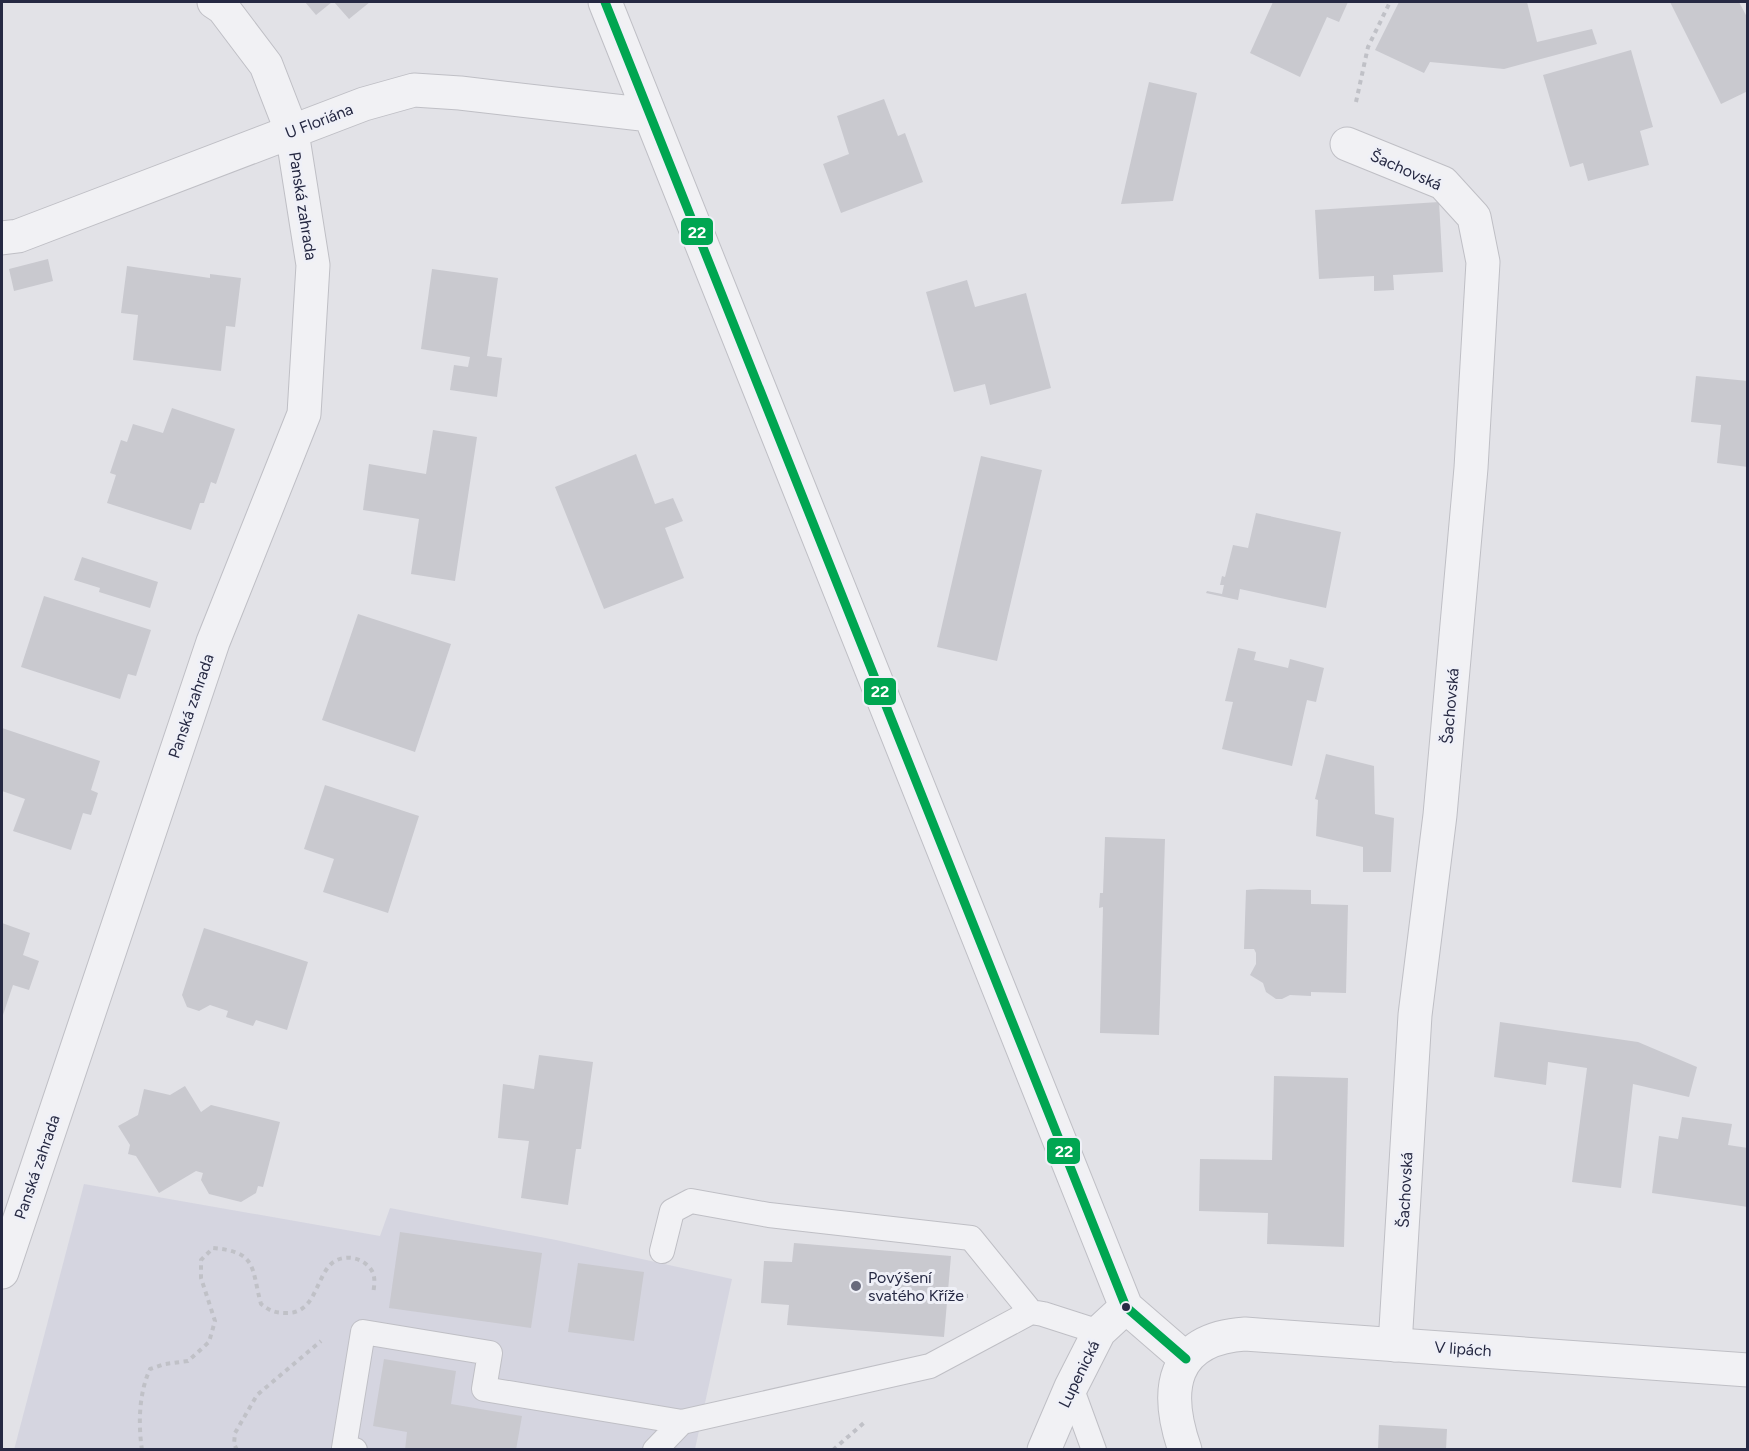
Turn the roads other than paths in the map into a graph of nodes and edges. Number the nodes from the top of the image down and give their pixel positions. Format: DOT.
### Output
graph roads {
  1 [pos="214,2"];
  2 [pos="605,2"];
  3 [pos="650,115"];
  4 [pos="292,132"];
  5 [pos="1347,144"];
  6 [pos="2,238"];
  7 [pos="662,1251"];
  8 [pos="2,1272"];
  9 [pos="1126,1307"];
  10 [pos="1031,1312"];
  11 [pos="1099,1332"];
  12 [pos="1395,1345"];
  13 [pos="1186,1359"];
  14 [pos="1748,1370"];
  15 [pos="1071,1387"];
  16 [pos="682,1422"];
  17 [pos="355,1449"];
  18 [pos="655,1449"];
  19 [pos="1044,1449"];
  20 [pos="1094,1449"];
  21 [pos="1185,1449"];
  1 -- 4 [label="street, Panská zahrada"];
  2 -- 3 [label="street"];
  3 -- 4 [label="street, U Floriána"];
  3 -- 9 [label="street"];
  4 -- 6 [label="street, U Floriána"];
  4 -- 8 [label="street, Panská zahrada"];
  5 -- 12 [label="street, Šachovská"];
  7 -- 10 [label="lane"];
  9 -- 11 [label="street, Lupenická"];
  9 -- 13 [label="street"];
  10 -- 11 [label="lane"];
  10 -- 16 [label="lane"];
  11 -- 15 [label="street, Lupenická"];
  12 -- 13 [label="street, V lipách"];
  12 -- 14 [label="street, V lipách"];
  13 -- 21 [label="street"];
  15 -- 19 [label="street, Lupenická"];
  15 -- 20 [label="lane"];
  16 -- 17 [label="lane"];
  16 -- 18 [label="lane"];
}
